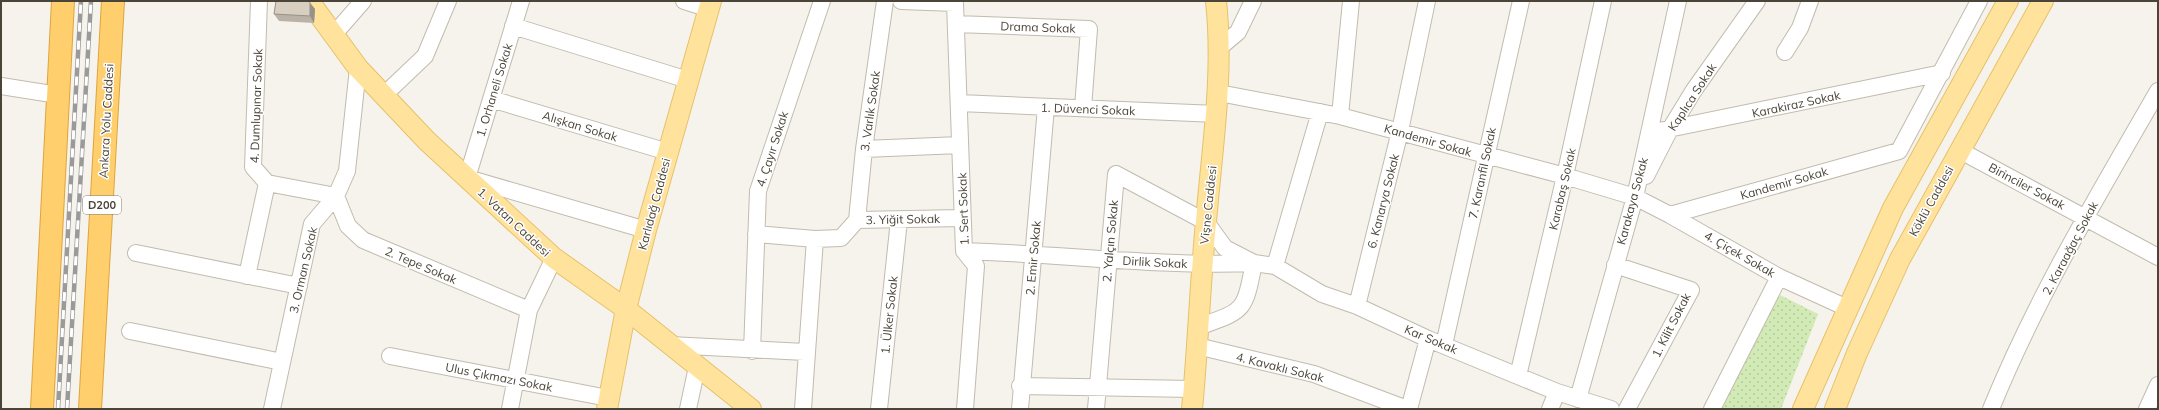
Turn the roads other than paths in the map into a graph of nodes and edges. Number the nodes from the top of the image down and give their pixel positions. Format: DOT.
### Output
graph roads {
  1 [pos="63,1"];
  2 [pos="113,1"];
  3 [pos="259,1"];
  4 [pos="309,1"];
  5 [pos="363,1"];
  6 [pos="448,1"];
  7 [pos="521,1"];
  8 [pos="684,1"];
  9 [pos="822,1"];
  10 [pos="885,1"];
  11 [pos="901,1"];
  12 [pos="1216,1"];
  13 [pos="1253,1"];
  14 [pos="1351,1"];
  15 [pos="1427,1"];
  16 [pos="1521,1"];
  17 [pos="1603,1"];
  18 [pos="1678,1"];
  19 [pos="1757,1"];
  20 [pos="1810,1"];
  21 [pos="1979,1"];
  22 [pos="2008,1"];
  23 [pos="2044,1"];
  24 [pos="710,5"];
  25 [pos="956,24"];
  26 [pos="513,26"];
  27 [pos="335,33"];
  28 [pos="1219,48"];
  29 [pos="1785,52"];
  30 [pos="358,68"];
  31 [pos="1942,73"];
  32 [pos="688,80"];
  33 [pos="1,86"];
  34 [pos="2158,91"];
  35 [pos="1219,93"];
  36 [pos="58,95"];
  37 [pos="384,95"];
  38 [pos="491,99"];
  39 [pos="959,104"];
  40 [pos="1046,107"];
  41 [pos="1083,108"];
  42 [pos="1320,112"];
  43 [pos="1217,114"];
  44 [pos="1340,116"];
  45 [pos="1400,131"];
  46 [pos="1669,131"];
  47 [pos="1649,134"];
  48 [pos="960,145"];
  49 [pos="864,149"];
  50 [pos="1959,150"];
  51 [pos="668,152"];
  52 [pos="1485,156"];
  53 [pos="1565,176"];
  54 [pos="467,178"];
  55 [pos="267,183"];
  56 [pos="336,196"];
  57 [pos="1635,197"];
  58 [pos="1670,215"];
  59 [pos="2086,217"];
  60 [pos="962,218"];
  61 [pos="857,220"];
  62 [pos="899,220"];
  63 [pos="1206,222"];
  64 [pos="646,230"];
  65 [pos="756,234"];
  66 [pos="815,239"];
  67 [pos="964,251"];
  68 [pos="136,252"];
  69 [pos="1034,253"];
  70 [pos="2158,257"];
  71 [pos="554,258"];
  72 [pos="1108,259"];
  73 [pos="1254,263"];
  74 [pos="1203,265"];
  75 [pos="1615,265"];
  76 [pos="1275,266"];
  77 [pos="247,276"];
  78 [pos="1779,277"];
  79 [pos="299,286"];
  80 [pos="1357,306"];
  81 [pos="1847,308"];
  82 [pos="626,309"];
  83 [pos="529,310"];
  84 [pos="130,330"];
  85 [pos="1197,337"];
  86 [pos="1428,339"];
  87 [pos="670,345"];
  88 [pos="1444,345"];
  89 [pos="752,351"];
  90 [pos="805,352"];
  91 [pos="390,356"];
  92 [pos="282,362"];
  93 [pos="698,367"];
  94 [pos="1518,376"];
  95 [pos="515,380"];
  96 [pos="2158,385"];
  97 [pos="1020,386"];
  98 [pos="1098,388"];
  99 [pos="1194,389"];
  100 [pos="1557,392"];
  101 [pos="1578,399"];
  102 [pos="607,403"];
  103 [pos="42,409"];
  104 [pos="90,409"];
  105 [pos="272,409"];
  106 [pos="510,409"];
  107 [pos="688,409"];
  108 [pos="751,409"];
  109 [pos="803,409"];
  110 [pos="879,409"];
  111 [pos="964,409"];
  112 [pos="1020,409"];
  113 [pos="1096,409"];
  114 [pos="1192,409"];
  115 [pos="1408,409"];
  116 [pos="1550,409"];
  117 [pos="1611,409"];
  118 [pos="1627,409"];
  119 [pos="1712,409"];
  120 [pos="1803,409"];
  121 [pos="1835,409"];
  122 [pos="1991,409"];
  123 [pos="2147,409"];
  1 -- 36 [label="highway"];
  2 -- 104 [label="highway, Ankara Yolu Caddesi / D200"];
  3 -- 55 [label="street, 4. Dumlupınar Sokak"];
  4 -- 27 [label="main road, 1. Vatan Caddesi"];
  5 -- 27 [label="street"];
  6 -- 37 [label="street"];
  7 -- 26 [label="street, 1. Orhaneli Sokak"];
  8 -- 24 [label="street"];
  9 -- 65 [label="street, 4. Çayır Sokak"];
  10 -- 49 [label="street, 3. Varlık Sokak"];
  11 -- 25 [label="street, 1. Sert Sokak"];
  12 -- 28 [label="main road, Vişne Caddesi"];
  13 -- 28 [label="street"];
  14 -- 44 [label="street"];
  15 -- 45 [label="street, 6. Kanarya Sokak"];
  16 -- 52 [label="street, 7. Karanfil Sokak"];
  17 -- 53 [label="street, Karabaş Sokak"];
  18 -- 47 [label="street, Karakaya Sokak"];
  19 -- 46 [label="street, Kaplıca Sokak"];
  20 -- 29 [label="street"];
  21 -- 31 [label="street"];
  22 -- 81 [label="main road"];
  23 -- 50 [label="main road, Köklü Caddesi"];
  24 -- 32 [label="main road, Karlıdağ Caddesi"];
  25 -- 39 [label="street, 1. Sert Sokak"];
  25 -- 41 [label="street, Drama Sokak"];
  26 -- 32 [label="street"];
  26 -- 38 [label="street, 1. Orhaneli Sokak"];
  27 -- 30 [label="main road, 1. Vatan Caddesi"];
  28 -- 35 [label="main road, Vişne Caddesi"];
  30 -- 37 [label="main road, 1. Vatan Caddesi"];
  30 -- 56 [label="street, 3. Orman Sokak"];
  31 -- 46 [label="street, Karakiraz Sokak"];
  31 -- 58 [label="street, Kandemir Sokak"];
  32 -- 51 [label="main road, Karlıdağ Caddesi"];
  33 -- 36 [label="street"];
  34 -- 59 [label="street, 2. Karaağaç Sokak"];
  35 -- 42 [label="street, Kandemir Sokak"];
  35 -- 43 [label="main road, Vişne Caddesi"];
  36 -- 103 [label="highway"];
  37 -- 54 [label="main road, 1. Vatan Caddesi"];
  38 -- 51 [label="street, Alışkan Sokak"];
  38 -- 54 [label="street, 1. Orhaneli Sokak"];
  39 -- 40 [label="street, 1. Düvenci Sokak"];
  39 -- 48 [label="street, 1. Sert Sokak"];
  40 -- 41 [label="street, 1. Düvenci Sokak"];
  40 -- 69 [label="street, 2. Emir Sokak"];
  41 -- 43 [label="street, 1. Düvenci Sokak"];
  42 -- 44 [label="street, Kandemir Sokak"];
  42 -- 76 [label="street"];
  43 -- 63 [label="main road, Vişne Caddesi"];
  44 -- 45 [label="street, Kandemir Sokak"];
  45 -- 52 [label="street, Kandemir Sokak"];
  45 -- 80 [label="street, 6. Kanarya Sokak"];
  46 -- 47 [label="street, Karakiraz Sokak"];
  46 -- 57 [label="street, Kaplıca Sokak"];
  47 -- 57 [label="street, Karakaya Sokak"];
  48 -- 49 [label="street"];
  48 -- 60 [label="street, 1. Sert Sokak"];
  49 -- 61 [label="street, 3. Varlık Sokak"];
  50 -- 59 [label="street, Birinciler Sokak"];
  50 -- 121 [label="main road, Köklü Caddesi"];
  51 -- 64 [label="main road, Karlıdağ Caddesi"];
  52 -- 53 [label="street, Kandemir Sokak"];
  52 -- 88 [label="street, 7. Karanfil Sokak"];
  53 -- 57 [label="street, Kandemir Sokak"];
  53 -- 94 [label="street, Karabaş Sokak"];
  54 -- 64 [label="street"];
  54 -- 71 [label="main road, 1. Vatan Caddesi"];
  55 -- 56 [label="street"];
  55 -- 77 [label="street"];
  56 -- 79 [label="street, 3. Orman Sokak"];
  56 -- 83 [label="street, 2. Tepe Sokak"];
  57 -- 58 [label="street, 4. Çiçek Sokak"];
  57 -- 75 [label="street, Karakaya Sokak"];
  58 -- 78 [label="street, 4. Çiçek Sokak"];
  59 -- 70 [label="street, Birinciler Sokak"];
  59 -- 122 [label="street, 2. Karaağaç Sokak"];
  60 -- 62 [label="street, 3. Yiğit Sokak"];
  60 -- 67 [label="street, 1. Sert Sokak"];
  61 -- 62 [label="street, 3. Yiğit Sokak"];
  61 -- 66 [label="street, 3. Yiğit Sokak"];
  62 -- 110 [label="street, 1. Ülker Sokak"];
  63 -- 72 [label="street, 2. Yalçın Sokak"];
  63 -- 73 [label="street, Kar Sokak"];
  63 -- 74 [label="main road, Vişne Caddesi"];
  64 -- 82 [label="main road, Karlıdağ Caddesi"];
  65 -- 66 [label="street, 3. Yiğit Sokak"];
  65 -- 89 [label="street, 4. Çayır Sokak"];
  66 -- 90 [label="street"];
  67 -- 69 [label="street, Dirlik Sokak"];
  67 -- 111 [label="street, 1. Sert Sokak"];
  68 -- 77 [label="street"];
  69 -- 72 [label="street, Dirlik Sokak"];
  69 -- 97 [label="street, 2. Emir Sokak"];
  71 -- 82 [label="main road, 1. Vatan Caddesi"];
  71 -- 83 [label="street"];
  72 -- 74 [label="street, Dirlik Sokak"];
  72 -- 98 [label="street, 2. Yalçın Sokak"];
  73 -- 74 [label="street, Kar Sokak"];
  73 -- 76 [label="street, Kar Sokak"];
  73 -- 85 [label="street"];
  74 -- 85 [label="main road, Vişne Caddesi"];
  75 -- 101 [label="street, Karakaya Sokak"];
  75 -- 118 [label="street, 1. Kilit Sokak"];
  76 -- 80 [label="street, Kar Sokak"];
  77 -- 79 [label="street"];
  78 -- 81 [label="street, 4. Çiçek Sokak"];
  78 -- 119 [label="street"];
  79 -- 92 [label="street, 3. Orman Sokak"];
  80 -- 86 [label="street, Kar Sokak"];
  81 -- 120 [label="main road"];
  82 -- 87 [label="main road, 1. Vatan Caddesi"];
  82 -- 102 [label="main road, Karlıdağ Caddesi"];
  83 -- 95 [label="street"];
  84 -- 92 [label="street"];
  85 -- 99 [label="main road, Vişne Caddesi"];
  85 -- 115 [label="street, 4. Kavaklı Sokak"];
  86 -- 88 [label="street, Kar Sokak"];
  86 -- 115 [label="street, 4. Kavaklı Sokak"];
  87 -- 89 [label="street"];
  87 -- 93 [label="main road, 1. Vatan Caddesi"];
  88 -- 94 [label="street, Kar Sokak"];
  89 -- 90 [label="street"];
  90 -- 109 [label="street"];
  91 -- 95 [label="street, Ulus Çıkmazı Sokak"];
  92 -- 105 [label="street, 3. Orman Sokak"];
  93 -- 107 [label="street"];
  93 -- 108 [label="main road, 1. Vatan Caddesi"];
  94 -- 100 [label="street, Kar Sokak"];
  95 -- 102 [label="street, Ulus Çıkmazı Sokak"];
  95 -- 106 [label="street"];
  96 -- 123 [label="street"];
  97 -- 98 [label="street"];
  97 -- 112 [label="street, 2. Emir Sokak"];
  98 -- 99 [label="street"];
  98 -- 113 [label="street, 2. Yalçın Sokak"];
  99 -- 114 [label="main road, Vişne Caddesi"];
  100 -- 101 [label="street, Kar Sokak"];
  100 -- 116 [label="street"];
  101 -- 117 [label="street, Kar Sokak"];
}
